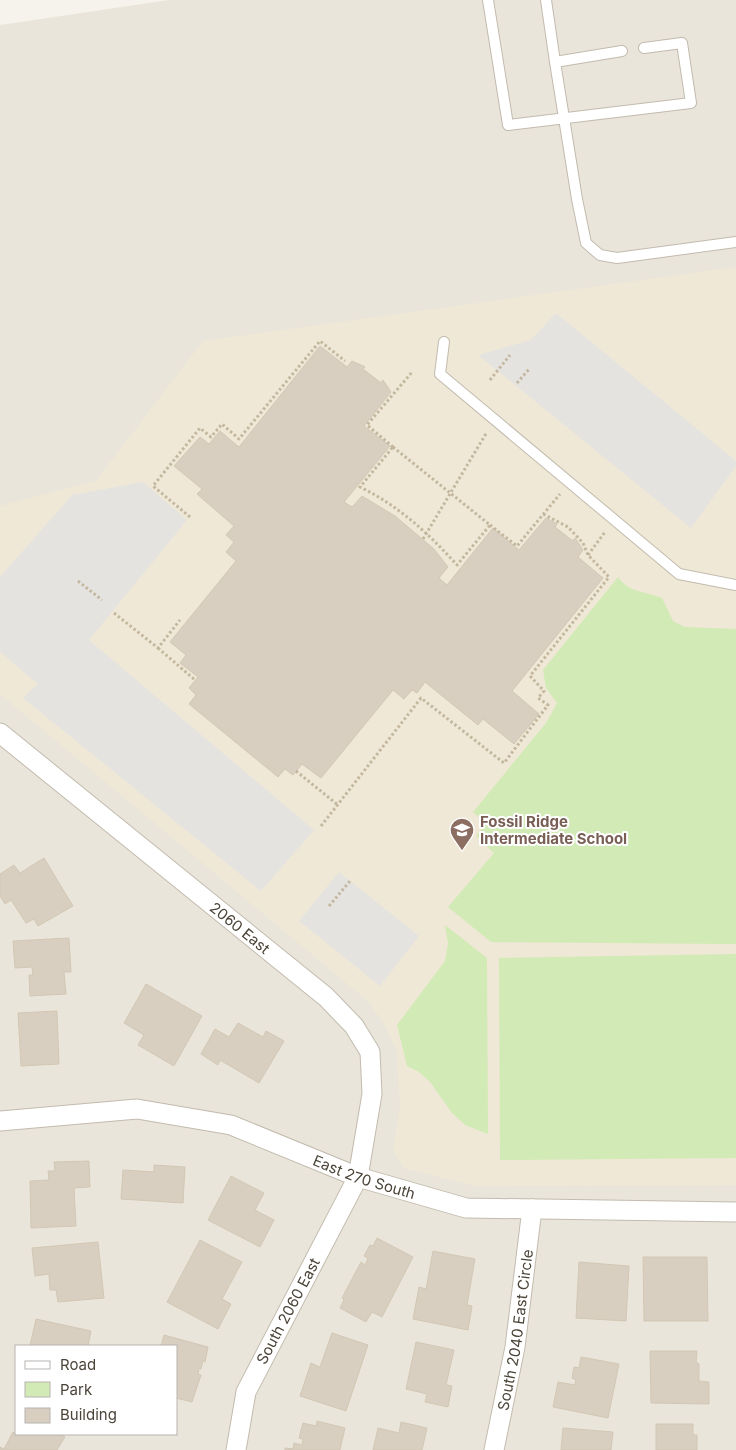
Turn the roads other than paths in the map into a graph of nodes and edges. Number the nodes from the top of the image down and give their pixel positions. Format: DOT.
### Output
graph roads {
  1 [pos="488,0"];
  2 [pos="546,0"];
  3 [pos="644,48"];
  4 [pos="622,51"];
  5 [pos="555,62"];
  6 [pos="565,118"];
  7 [pos="736,242"];
  8 [pos="444,342"];
  9 [pos="736,585"];
  10 [pos="0,733"];
  11 [pos="0,1121"];
  12 [pos="358,1178"];
  13 [pos="532,1209"];
  14 [pos="736,1212"];
  15 [pos="236,1450"];
  16 [pos="494,1450"];
  1 -- 6 [label="lane"];
  2 -- 5 [label="lane"];
  3 -- 6 [label="lane"];
  4 -- 5 [label="lane"];
  5 -- 6 [label="lane"];
  6 -- 7 [label="lane"];
  8 -- 9 [label="lane"];
  10 -- 12 [label="street, 2060 East"];
  11 -- 12 [label="street, East 270 South"];
  12 -- 13 [label="street, East 270 South"];
  12 -- 15 [label="street, South 2060 East"];
  13 -- 14 [label="street, East 270 South"];
  13 -- 16 [label="street, South 2040 East Circle"];
}
